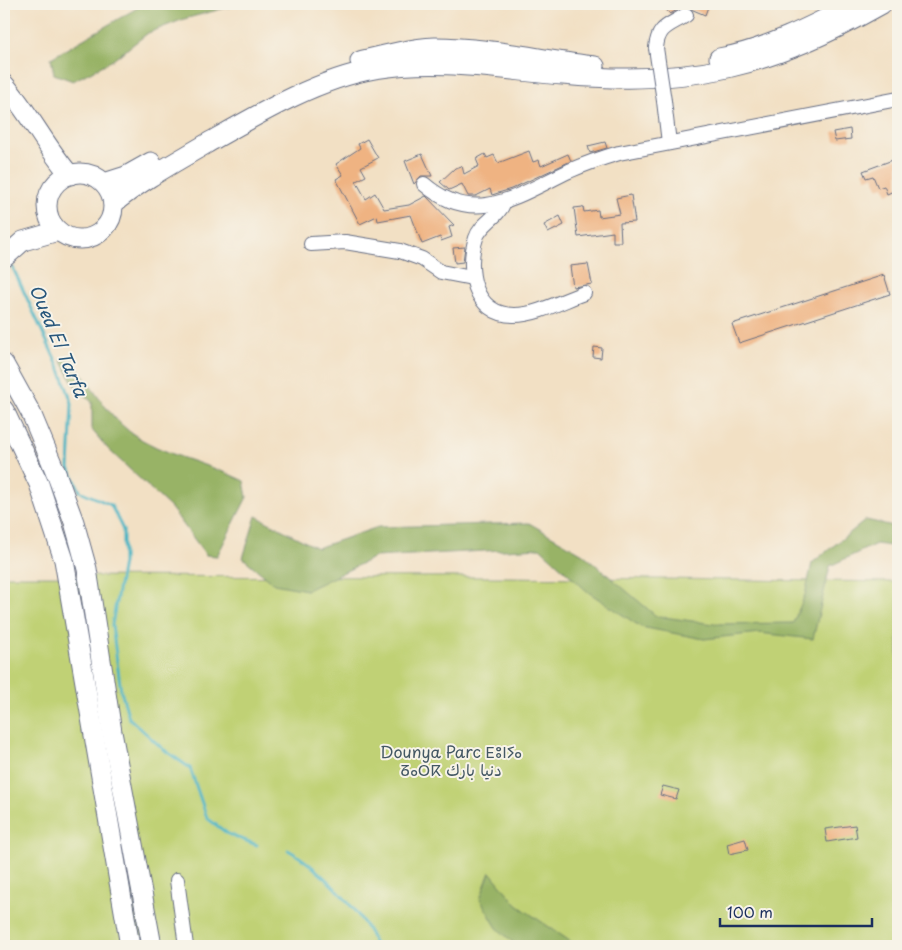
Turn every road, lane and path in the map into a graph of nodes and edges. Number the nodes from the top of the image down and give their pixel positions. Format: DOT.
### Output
graph roads {
  1 [pos="854,4"];
  2 [pos="882,4"];
  3 [pos="686,15"];
  4 [pos="4,84"];
  5 [pos="898,99"];
  6 [pos="4,101"];
  7 [pos="669,143"];
  8 [pos="63,180"];
  9 [pos="104,183"];
  10 [pos="424,184"];
  11 [pos="504,202"];
  12 [pos="113,204"];
  13 [pos="47,210"];
  14 [pos="58,231"];
  15 [pos="4,241"];
  16 [pos="311,244"];
  17 [pos="4,258"];
  18 [pos="472,278"];
  19 [pos="584,293"];
  20 [pos="4,364"];
  21 [pos="4,410"];
  22 [pos="177,880"];
  23 [pos="130,946"];
  24 [pos="152,946"];
  25 [pos="186,946"];
  1 -- 9 [label="highway"];
  2 -- 12 [label="highway"];
  3 -- 7 [label="street, bridge"];
  4 -- 8 [label="highway"];
  5 -- 7 [label="street"];
  6 -- 8 [label="highway"];
  7 -- 11 [label="street"];
  8 -- 9 [label="highway"];
  8 -- 13 [label="highway"];
  9 -- 12 [label="highway"];
  10 -- 11 [label="street"];
  11 -- 18 [label="street"];
  12 -- 14 [label="highway"];
  13 -- 14 [label="highway"];
  13 -- 15 [label="highway"];
  14 -- 17 [label="highway"];
  16 -- 18 [label="street"];
  18 -- 19 [label="street"];
  20 -- 24 [label="highway"];
  21 -- 23 [label="highway"];
  22 -- 25 [label="street"];
}
